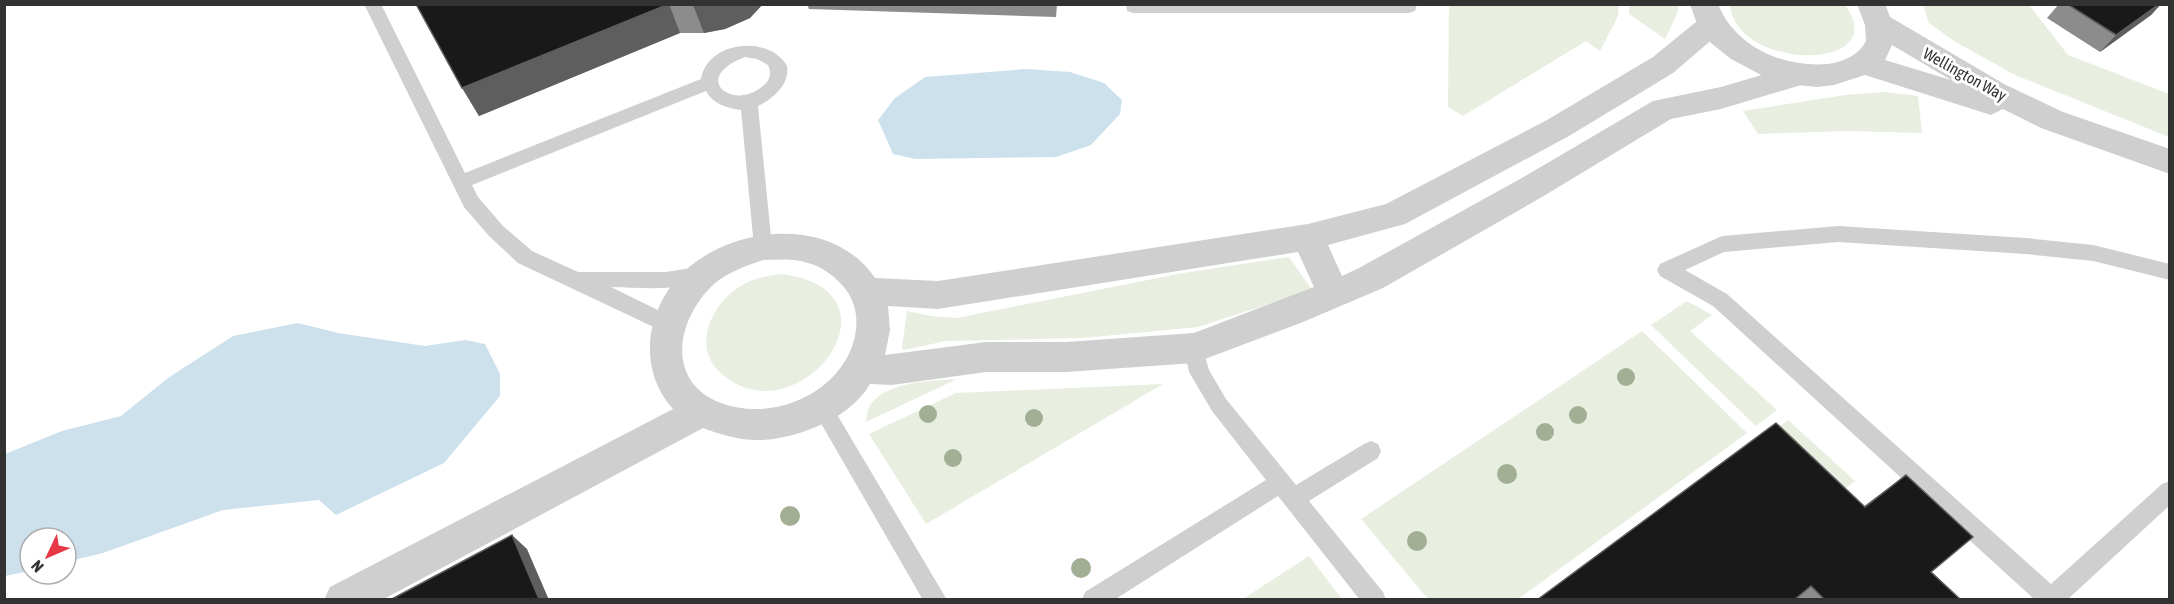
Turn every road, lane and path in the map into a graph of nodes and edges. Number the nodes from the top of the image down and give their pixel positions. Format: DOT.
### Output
graph roads {
  1 [pos="372,4"];
  2 [pos="1409,4"];
  3 [pos="1132,7"];
  4 [pos="1708,14"];
  5 [pos="1875,14"];
  6 [pos="1864,64"];
  7 [pos="1798,75"];
  8 [pos="709,82"];
  9 [pos="749,101"];
  10 [pos="2052,120"];
  11 [pos="2169,162"];
  12 [pos="460,182"];
  13 [pos="1308,237"];
  14 [pos="763,248"];
  15 [pos="2169,272"];
  16 [pos="703,274"];
  17 [pos="575,279"];
  18 [pos="867,291"];
  19 [pos="1334,293"];
  20 [pos="667,324"];
  21 [pos="1194,348"];
  22 [pos="861,368"];
  23 [pos="822,407"];
  24 [pos="701,412"];
  25 [pos="1371,451"];
  26 [pos="1288,490"];
  27 [pos="2169,491"];
  28 [pos="343,600"];
  29 [pos="936,600"];
  30 [pos="1093,600"];
  31 [pos="1375,600"];
  1 -- 12 [label="lane"];
  2 -- 3 [label="lane"];
  4 -- 7 [label="street"];
  4 -- 13 [label="street"];
  5 -- 6 [label="street, Wellington Way"];
  5 -- 10 [label="street, Wellington Way"];
  6 -- 7 [label="street"];
  6 -- 10 [label="street, Wellington Way"];
  7 -- 19 [label="street"];
  8 -- 9 [label="lane"];
  8 -- 9 [label="lane"];
  8 -- 12 [label="lane"];
  9 -- 14 [label="lane"];
  10 -- 11 [label="street, Wellington Way"];
  12 -- 17 [label="lane"];
  13 -- 18 [label="street"];
  13 -- 19 [label="street"];
  14 -- 16 [label="street"];
  14 -- 18 [label="street"];
  15 -- 27 [label="lane"];
  16 -- 17 [label="lane"];
  16 -- 20 [label="street"];
  17 -- 20 [label="lane"];
  18 -- 22 [label="street"];
  19 -- 21 [label="street"];
  20 -- 24 [label="street"];
  21 -- 22 [label="street"];
  21 -- 26 [label="lane"];
  22 -- 23 [label="street"];
  23 -- 24 [label="street"];
  23 -- 29 [label="lane"];
  24 -- 28 [label="street"];
  25 -- 26 [label="lane"];
  26 -- 30 [label="lane"];
  26 -- 31 [label="lane"];
}
